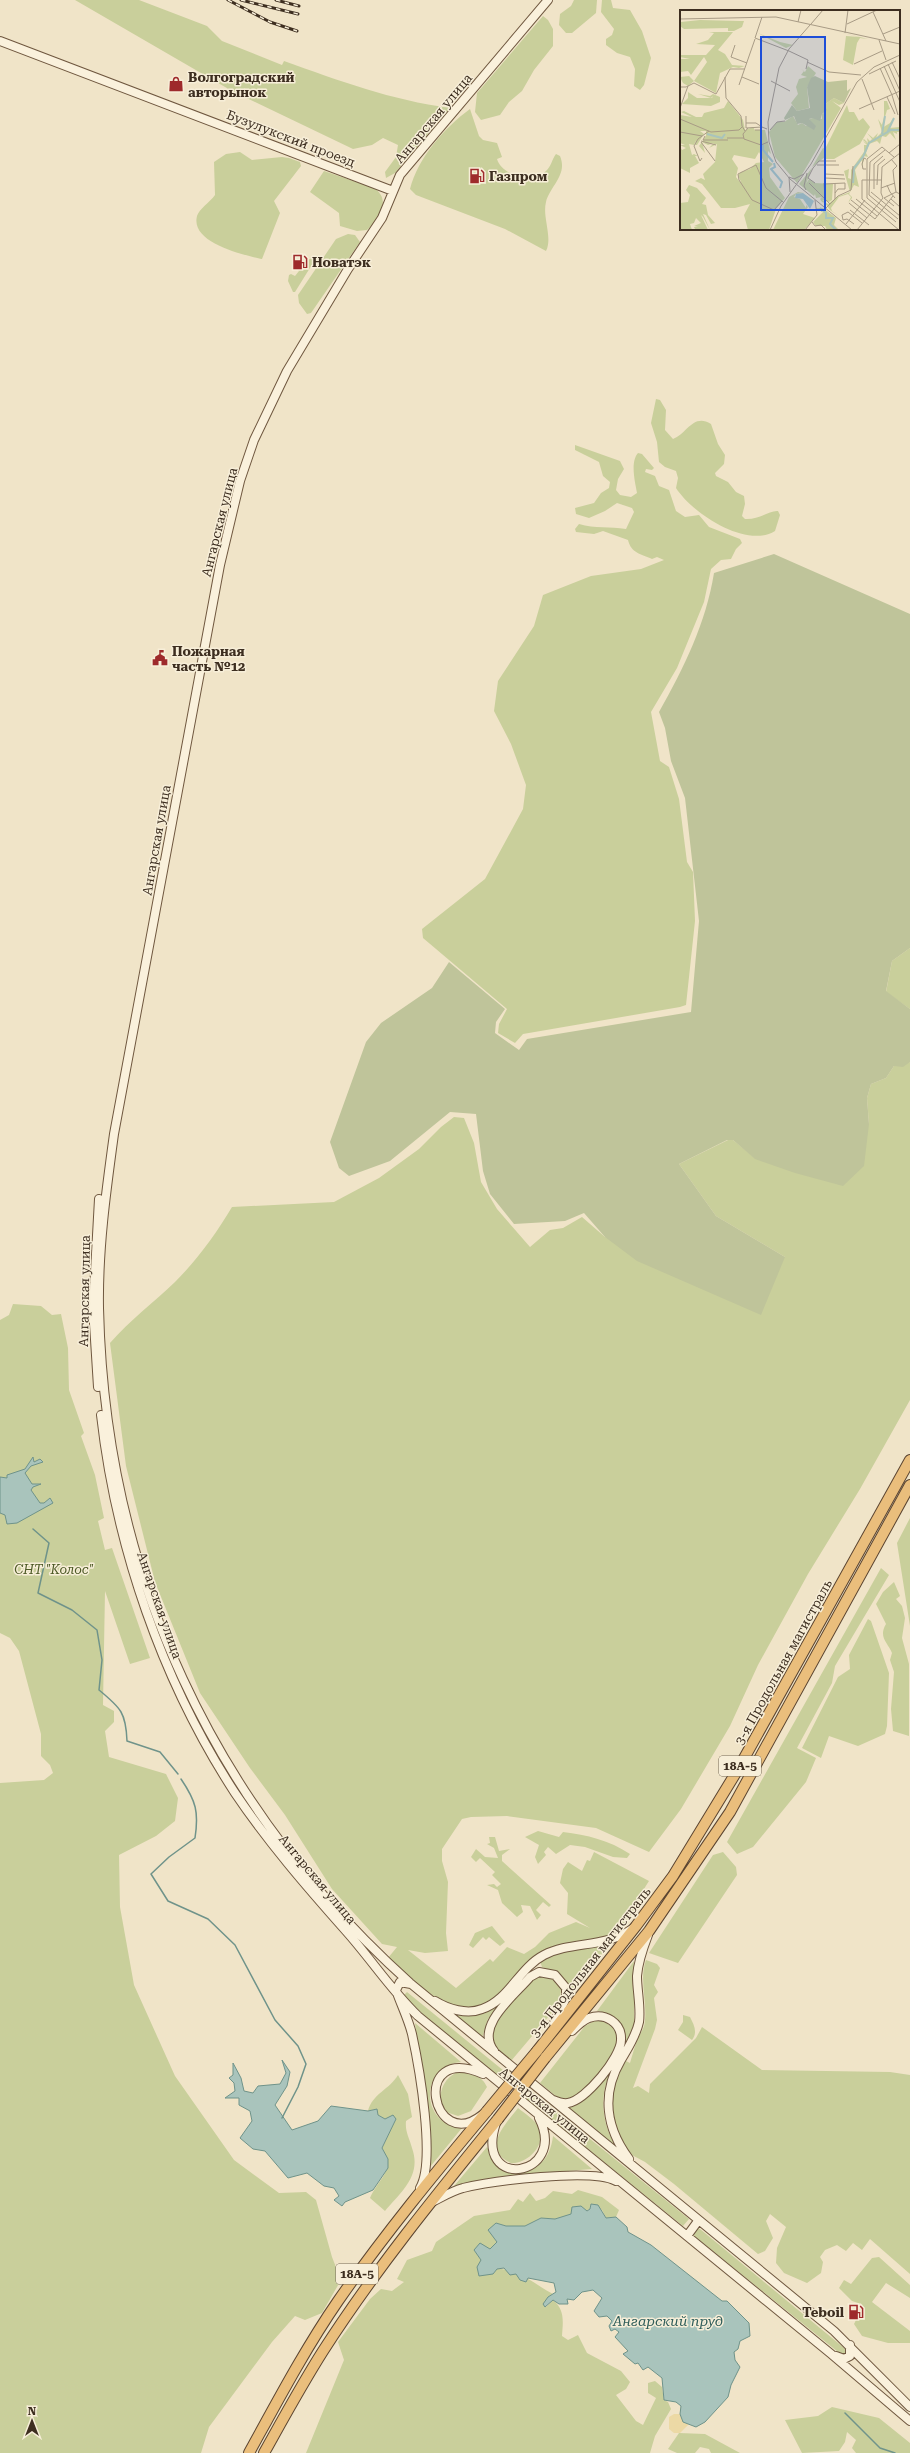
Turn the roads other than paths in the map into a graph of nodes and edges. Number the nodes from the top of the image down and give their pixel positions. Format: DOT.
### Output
graph roads {
  1 [pos="548,0"];
  2 [pos="0,41"];
  3 [pos="393,191"];
  4 [pos="114,1134"];
  5 [pos="910,1460"];
  6 [pos="910,1486"];
  7 [pos="636,1926"];
  8 [pos="649,1931"];
  9 [pos="410,1983"];
  10 [pos="398,1996"];
  11 [pos="536,2051"];
  12 [pos="499,2058"];
  13 [pos="545,2058"];
  14 [pos="490,2077"];
  15 [pos="547,2097"];
  16 [pos="487,2111"];
  17 [pos="538,2115"];
  18 [pos="498,2119"];
  19 [pos="638,2171"];
  20 [pos="626,2187"];
  21 [pos="412,2201"];
  22 [pos="424,2210"];
  23 [pos="698,2221"];
  24 [pos="687,2236"];
  25 [pos="850,2345"];
  26 [pos="830,2353"];
  27 [pos="910,2407"];
  28 [pos="910,2421"];
  29 [pos="249,2453"];
  30 [pos="264,2453"];
  1 -- 3 [label="main road, Ангарская улица"];
  2 -- 3 [label="main road, Бузулукский проезд"];
  3 -- 4 [label="main road, Ангарская улица"];
  4 -- 9 [label="main road, Ангарская улица"];
  4 -- 10 [label="main road, Ангарская улица"];
  5 -- 7 [label="highway, 3-я Продольная магистраль / 18А-5"];
  6 -- 8 [label="highway, 3-я Продольная магистраль / 18А-5"];
  7 -- 9 [label="main road"];
  7 -- 11 [label="highway, 3-я Продольная магистраль / 18А-5"];
  8 -- 13 [label="highway, 3-я Продольная магистраль / 18А-5"];
  8 -- 19 [label="main road"];
  9 -- 10 [label="main road"];
  9 -- 12 [label="main road, Ангарская улица"];
  10 -- 14 [label="main road, Ангарская улица"];
  10 -- 21 [label="main road"];
  11 -- 12 [label="main road"];
  11 -- 16 [label="highway, 3-я Продольная магистраль / 18А-5, bridge"];
  12 -- 15 [label="main road, Ангарская улица"];
  13 -- 15 [label="main road"];
  13 -- 18 [label="highway, 3-я Продольная магистраль / 18А-5, bridge"];
  14 -- 16 [label="main road"];
  14 -- 17 [label="main road, Ангарская улица"];
  15 -- 19 [label="main road, Ангарская улица"];
  16 -- 21 [label="highway, 3-я Продольная магистраль / 18А-5"];
  17 -- 18 [label="main road"];
  17 -- 20 [label="main road, Ангарская улица"];
  18 -- 22 [label="highway, 3-я Продольная магистраль / 18А-5"];
  19 -- 23 [label="main road, Ангарская улица"];
  20 -- 22 [label="main road"];
  20 -- 24 [label="main road, Ангарская улица"];
  21 -- 29 [label="highway, 3-я Продольная магистраль / 18А-5"];
  22 -- 30 [label="highway, 3-я Продольная магистраль / 18А-5"];
  23 -- 24 [label="main road"];
  23 -- 25 [label="main road, Ангарская улица"];
  24 -- 26 [label="main road, Ангарская улица"];
  25 -- 26 [label="main road"];
  25 -- 27 [label="main road, Ангарская улица"];
  26 -- 28 [label="main road, Ангарская улица"];
}
